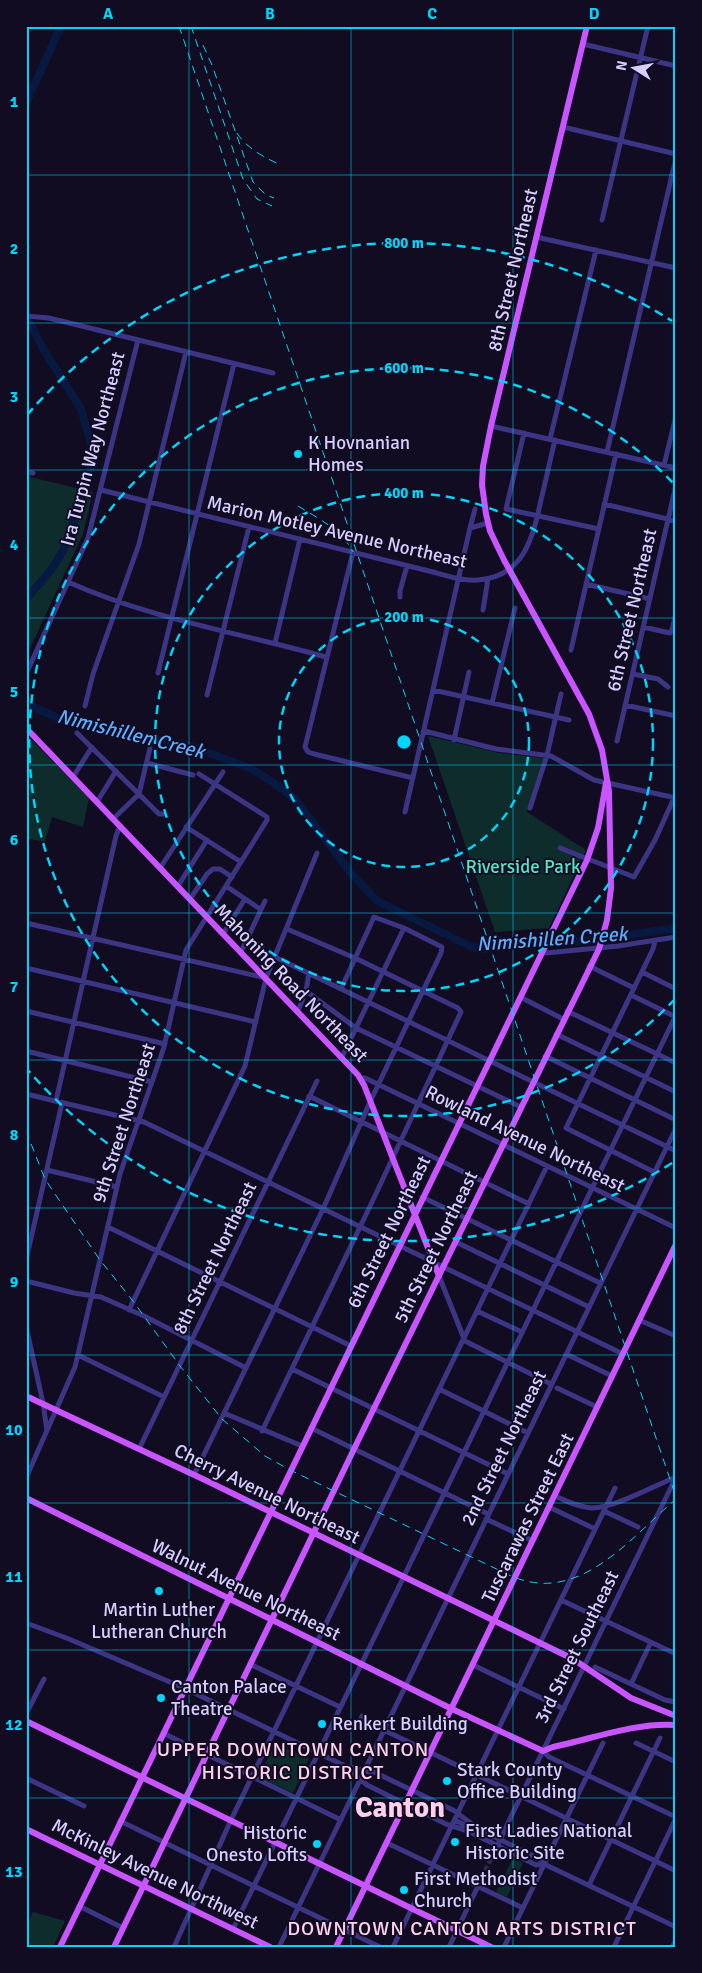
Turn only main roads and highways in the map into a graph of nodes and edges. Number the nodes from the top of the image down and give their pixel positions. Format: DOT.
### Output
graph roads {
  1 [pos="588,26"];
  2 [pos="26,728"];
  3 [pos="606,783"];
  4 [pos="414,1214"];
  5 [pos="676,1244"];
  6 [pos="439,1276"];
  7 [pos="26,1396"];
  8 [pos="26,1498"];
  9 [pos="270,1512"];
  10 [pos="314,1533"];
  11 [pos="229,1598"];
  12 [pos="272,1620"];
  13 [pos="494,1622"];
  14 [pos="452,1709"];
  15 [pos="676,1716"];
  16 [pos="26,1721"];
  17 [pos="676,1725"];
  18 [pos="141,1777"];
  19 [pos="186,1798"];
  20 [pos="26,1828"];
  21 [pos="100,1864"];
  22 [pos="144,1886"];
  23 [pos="366,1886"];
  24 [pos="60,1947"];
  25 [pos="114,1947"];
  26 [pos="270,1947"];
  27 [pos="336,1947"];
  28 [pos="490,1947"];
  1 -- 3 [label="main road, 8th Street Northeast"];
  2 -- 4 [label="main road, Mahoning Road Northeast"];
  3 -- 4 [label="main road, 6th Street Northeast"];
  3 -- 6 [label="main road, 5th Street Northeast"];
  4 -- 6 [label="main road, Mahoning Road Northeast"];
  4 -- 9 [label="main road, 6th Street Northeast"];
  5 -- 13 [label="main road, Tuscarawas Street East"];
  6 -- 10 [label="main road, 5th Street Northeast"];
  7 -- 9 [label="main road, Cherry Avenue Northeast"];
  8 -- 11 [label="main road, Walnut Avenue Northeast"];
  9 -- 10 [label="main road, Cherry Avenue Northeast"];
  9 -- 11 [label="main road, 6th Street Northeast"];
  10 -- 12 [label="main road, 5th Street Northeast"];
  10 -- 13 [label="main road, Cherry Avenue Northeast"];
  11 -- 12 [label="main road, Walnut Avenue Northeast"];
  11 -- 18 [label="main road, 6th Street Northeast"];
  12 -- 14 [label="main road, Walnut Avenue Northeast"];
  12 -- 19 [label="main road, 5th Street Northeast"];
  13 -- 14 [label="main road, Tuscarawas Street East"];
  13 -- 15 [label="main road, Cherry Avenue Northeast"];
  14 -- 17 [label="main road, Walnut Avenue Northeast"];
  14 -- 23 [label="main road, Tuscarawas Street East"];
  16 -- 18 [label="main road"];
  18 -- 19 [label="main road"];
  18 -- 21 [label="main road, 6th Street Northeast"];
  19 -- 22 [label="main road, 5th Street Northeast"];
  19 -- 23 [label="main road"];
  20 -- 21 [label="main road, McKinley Avenue Northwest"];
  21 -- 22 [label="main road, McKinley Avenue Northwest"];
  21 -- 24 [label="main road, 6th Street Northeast"];
  22 -- 25 [label="main road, 5th Street Northeast"];
  22 -- 26 [label="main road, McKinley Avenue Northwest"];
  23 -- 27 [label="main road, Tuscarawas Street East"];
  23 -- 28 [label="main road"];
}
